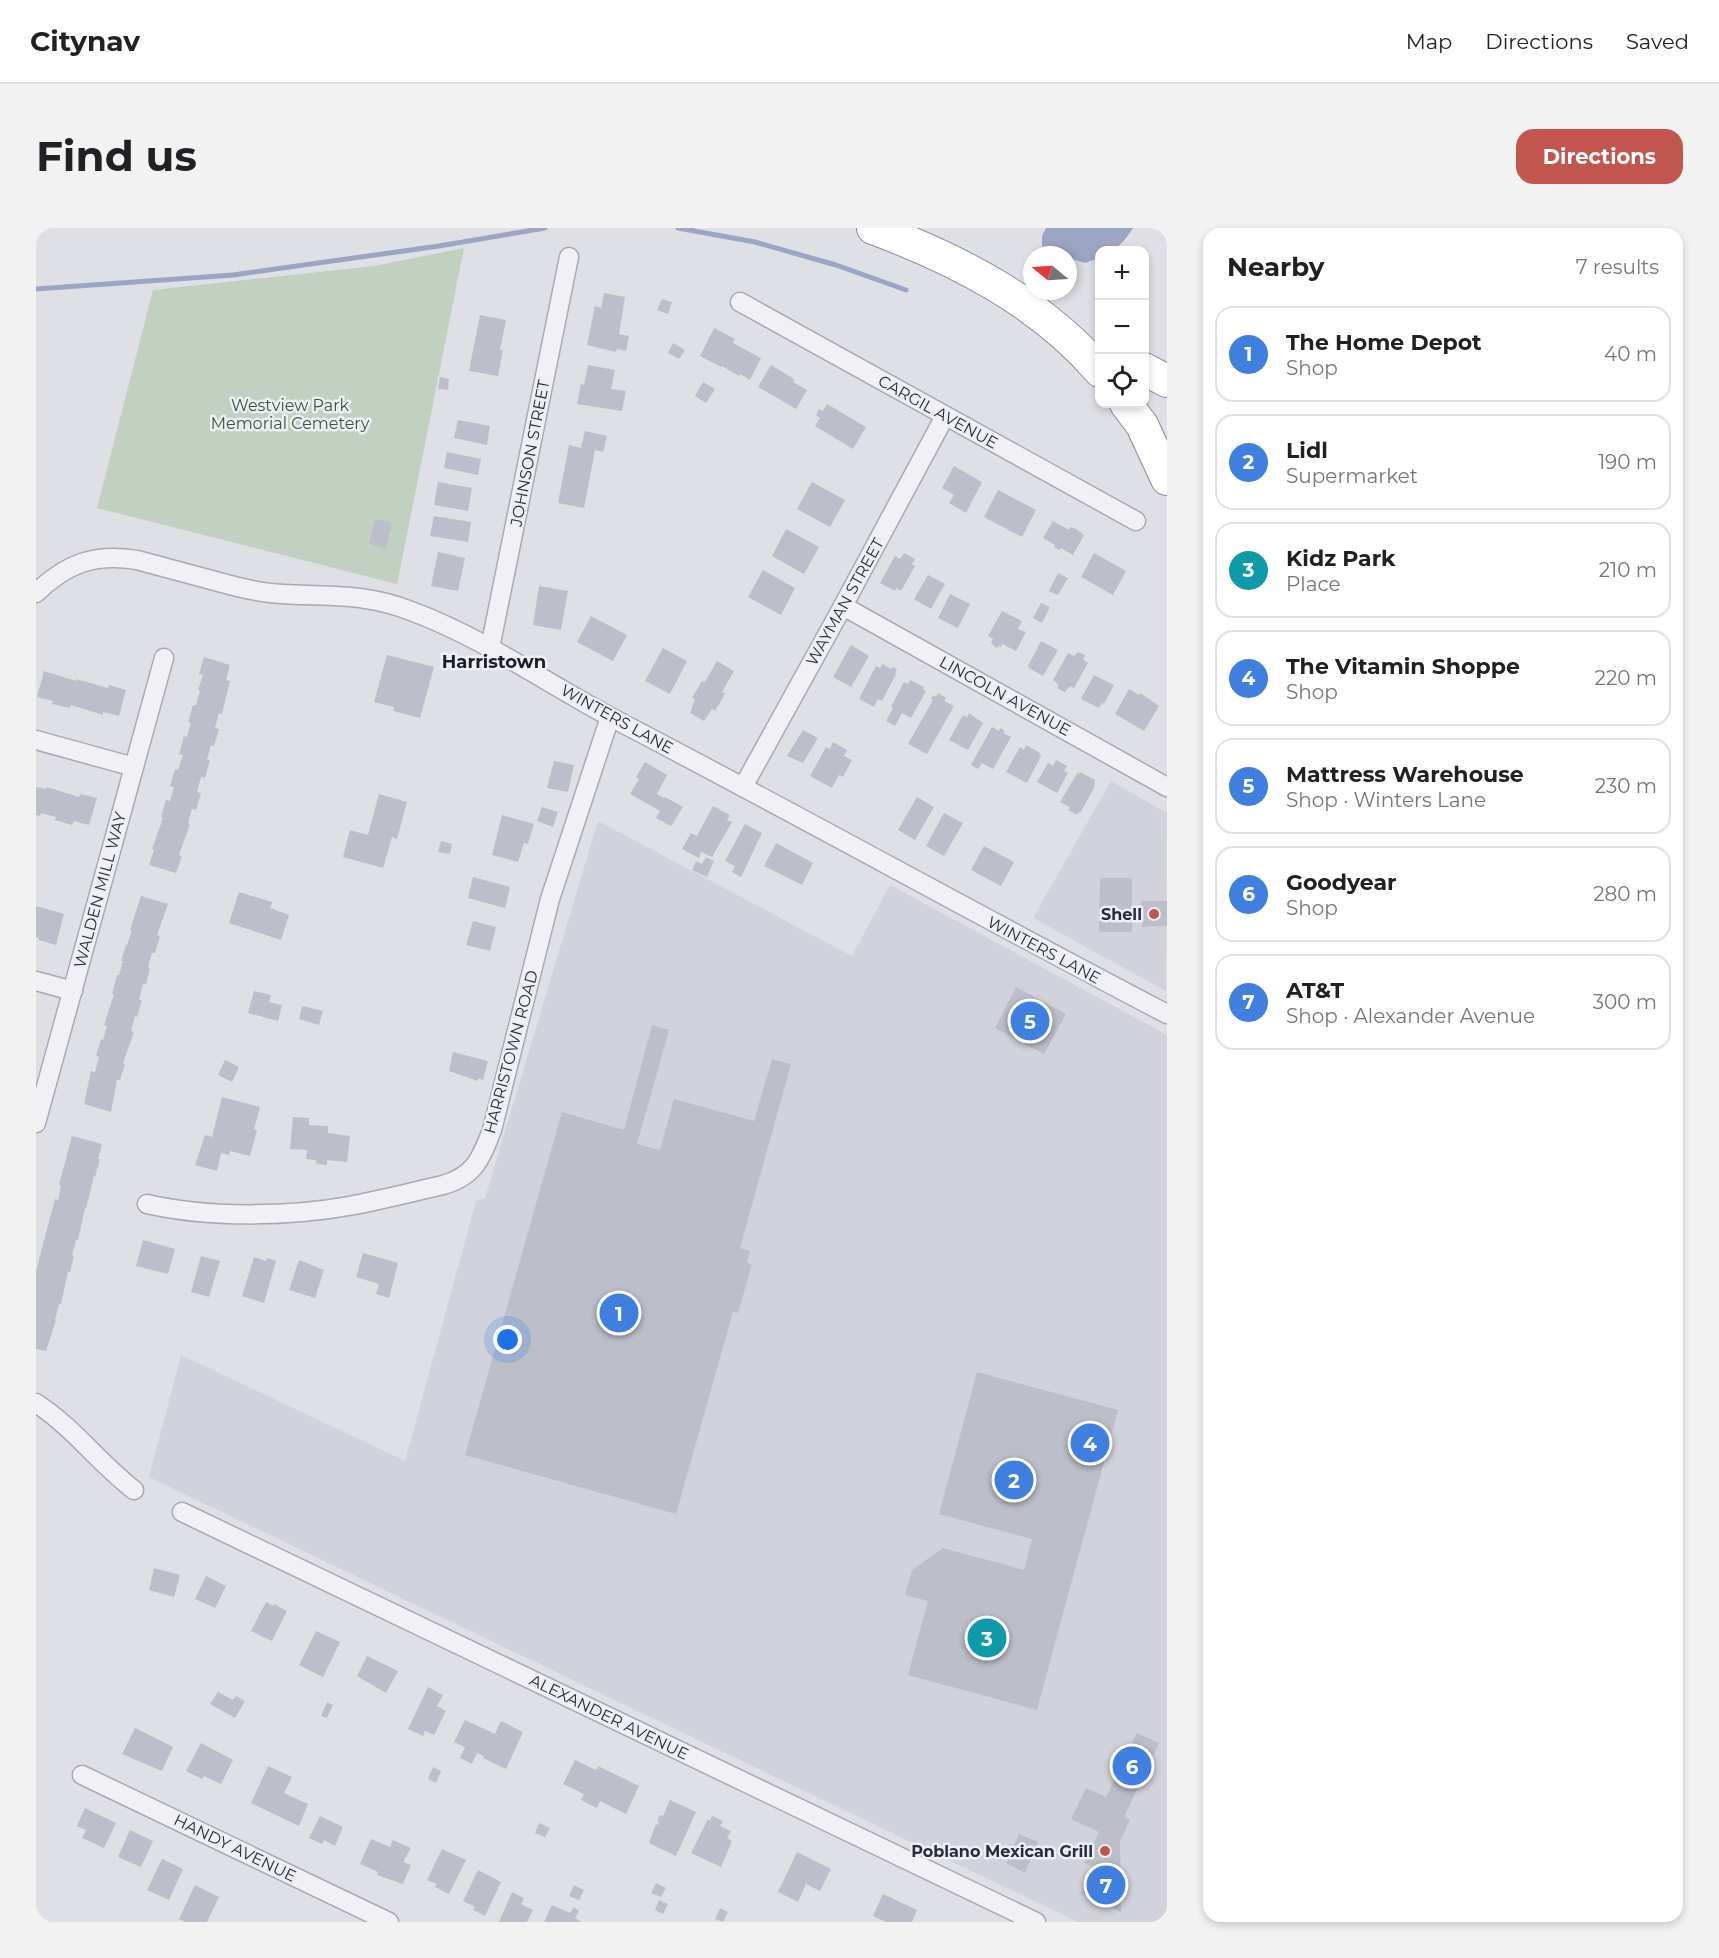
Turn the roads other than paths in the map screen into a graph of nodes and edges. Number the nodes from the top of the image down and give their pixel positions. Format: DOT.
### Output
graph roads {
  1 [pos="873,228"];
  2 [pos="569,257"];
  3 [pos="741,302"];
  4 [pos="1063,332"];
  5 [pos="1095,345"];
  6 [pos="1095,366"];
  7 [pos="1149,372"];
  8 [pos="1167,381"];
  9 [pos="1129,408"];
  10 [pos="945,416"];
  11 [pos="1167,479"];
  12 [pos="1136,521"];
  13 [pos="36,593"];
  14 [pos="843,606"];
  15 [pos="490,648"];
  16 [pos="164,658"];
  17 [pos="610,717"];
  18 [pos="36,740"];
  19 [pos="134,767"];
  20 [pos="743,787"];
  21 [pos="1167,787"];
  22 [pos="36,981"];
  23 [pos="73,991"];
  24 [pos="1167,1014"];
  25 [pos="36,1123"];
  26 [pos="147,1204"];
  27 [pos="36,1403"];
  28 [pos="134,1490"];
  29 [pos="182,1512"];
  30 [pos="82,1775"];
  31 [pos="389,1922"];
  32 [pos="1036,1922"];
  1 -- 4 [label="highway"];
  2 -- 15 [label="street, JOHNSON STREET"];
  3 -- 10 [label="street, CARGIL AVENUE"];
  4 -- 5 [label="highway"];
  4 -- 6 [label="highway"];
  7 -- 8 [label="highway"];
  9 -- 11 [label="highway"];
  10 -- 12 [label="street, CARGIL AVENUE"];
  10 -- 14 [label="street, WAYMAN STREET"];
  13 -- 15 [label="street, WINTERS LANE"];
  14 -- 20 [label="street, WAYMAN STREET"];
  14 -- 21 [label="street, LINCOLN AVENUE"];
  15 -- 17 [label="street, WINTERS LANE"];
  16 -- 19 [label="street, WALDEN MILL WAY"];
  17 -- 20 [label="street, WINTERS LANE"];
  17 -- 26 [label="street, HARRISTOWN ROAD"];
  18 -- 19 [label="street"];
  19 -- 23 [label="street, WALDEN MILL WAY"];
  20 -- 24 [label="street, WINTERS LANE"];
  22 -- 23 [label="street"];
  23 -- 25 [label="street, WALDEN MILL WAY"];
  27 -- 28 [label="street"];
  29 -- 32 [label="street, ALEXANDER AVENUE"];
  30 -- 31 [label="street, HANDY AVENUE"];
}
